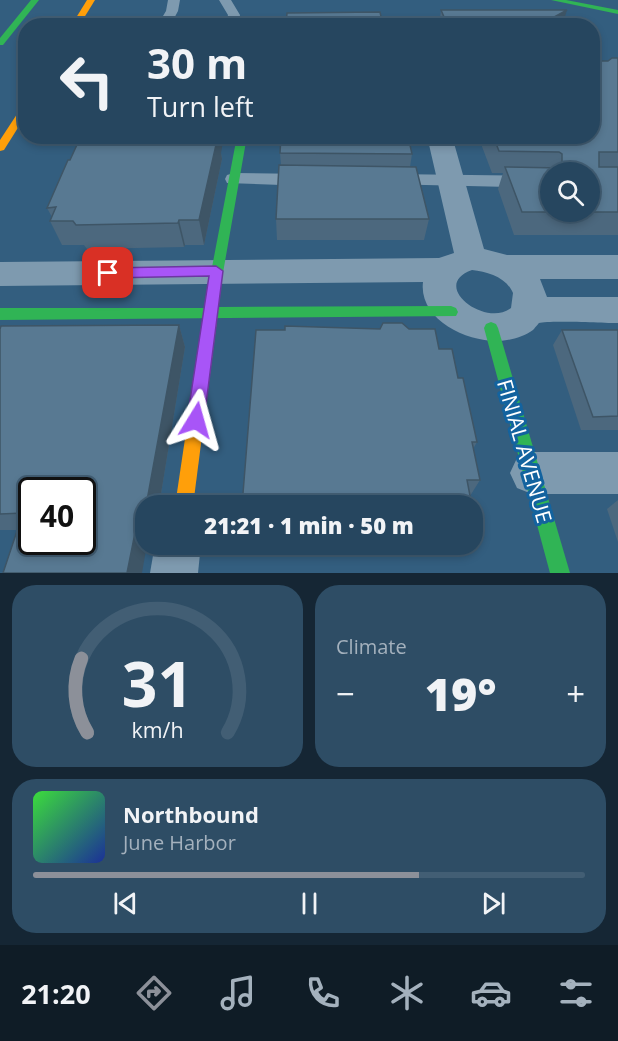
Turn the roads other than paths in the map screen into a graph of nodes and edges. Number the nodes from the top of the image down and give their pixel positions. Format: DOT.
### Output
graph roads {
  1 [pos="35,0"];
  2 [pos="91,0"];
  3 [pos="174,0"];
  4 [pos="225,0"];
  5 [pos="555,0"];
  6 [pos="618,12"];
  7 [pos="20,18"];
  8 [pos="80,18"];
  9 [pos="168,18"];
  10 [pos="233,18"];
  11 [pos="18,21"];
  12 [pos="0,43"];
  13 [pos="18,120"];
  14 [pos="241,144"];
  15 [pos="441,144"];
  16 [pos="0,148"];
  17 [pos="234,179"];
  18 [pos="325,180"];
  19 [pos="370,180"];
  20 [pos="450,181"];
  21 [pos="540,182"];
  22 [pos="457,264"];
  23 [pos="507,267"];
  24 [pos="618,267"];
  25 [pos="216,271"];
  26 [pos="0,274"];
  27 [pos="529,310"];
  28 [pos="618,310"];
  29 [pos="211,312"];
  30 [pos="451,312"];
  31 [pos="0,314"];
  32 [pos="490,328"];
  33 [pos="532,473"];
  34 [pos="618,473"];
  35 [pos="186,495"];
  36 [pos="176,555"];
  37 [pos="174,573"];
  38 [pos="560,573"];
  1 -- 7 [label="street"];
  2 -- 8 [label="street"];
  3 -- 9 [label="lane"];
  4 -- 10 [label="lane"];
  5 -- 6 [label="street"];
  11 -- 12 [label="street"];
  13 -- 16 [label="street"];
  14 -- 17 [label="street"];
  15 -- 20 [label="street"];
  17 -- 18 [label="lane"];
  17 -- 25 [label="street"];
  19 -- 20 [label="lane"];
  20 -- 21 [label="lane"];
  20 -- 22 [label="street"];
  22 -- 23 [label="street"];
  22 -- 25 [label="street"];
  22 -- 30 [label="street"];
  23 -- 24 [label="street"];
  23 -- 27 [label="street"];
  25 -- 26 [label="street"];
  25 -- 29 [label="street"];
  27 -- 28 [label="street"];
  27 -- 32 [label="street"];
  29 -- 30 [label="street"];
  29 -- 31 [label="street"];
  29 -- 35 [label="street"];
  30 -- 32 [label="street"];
  32 -- 33 [label="street, FINIAL AVENUE"];
  33 -- 34 [label="street"];
  33 -- 38 [label="street, FINIAL AVENUE"];
  36 -- 37 [label="street"];
}
